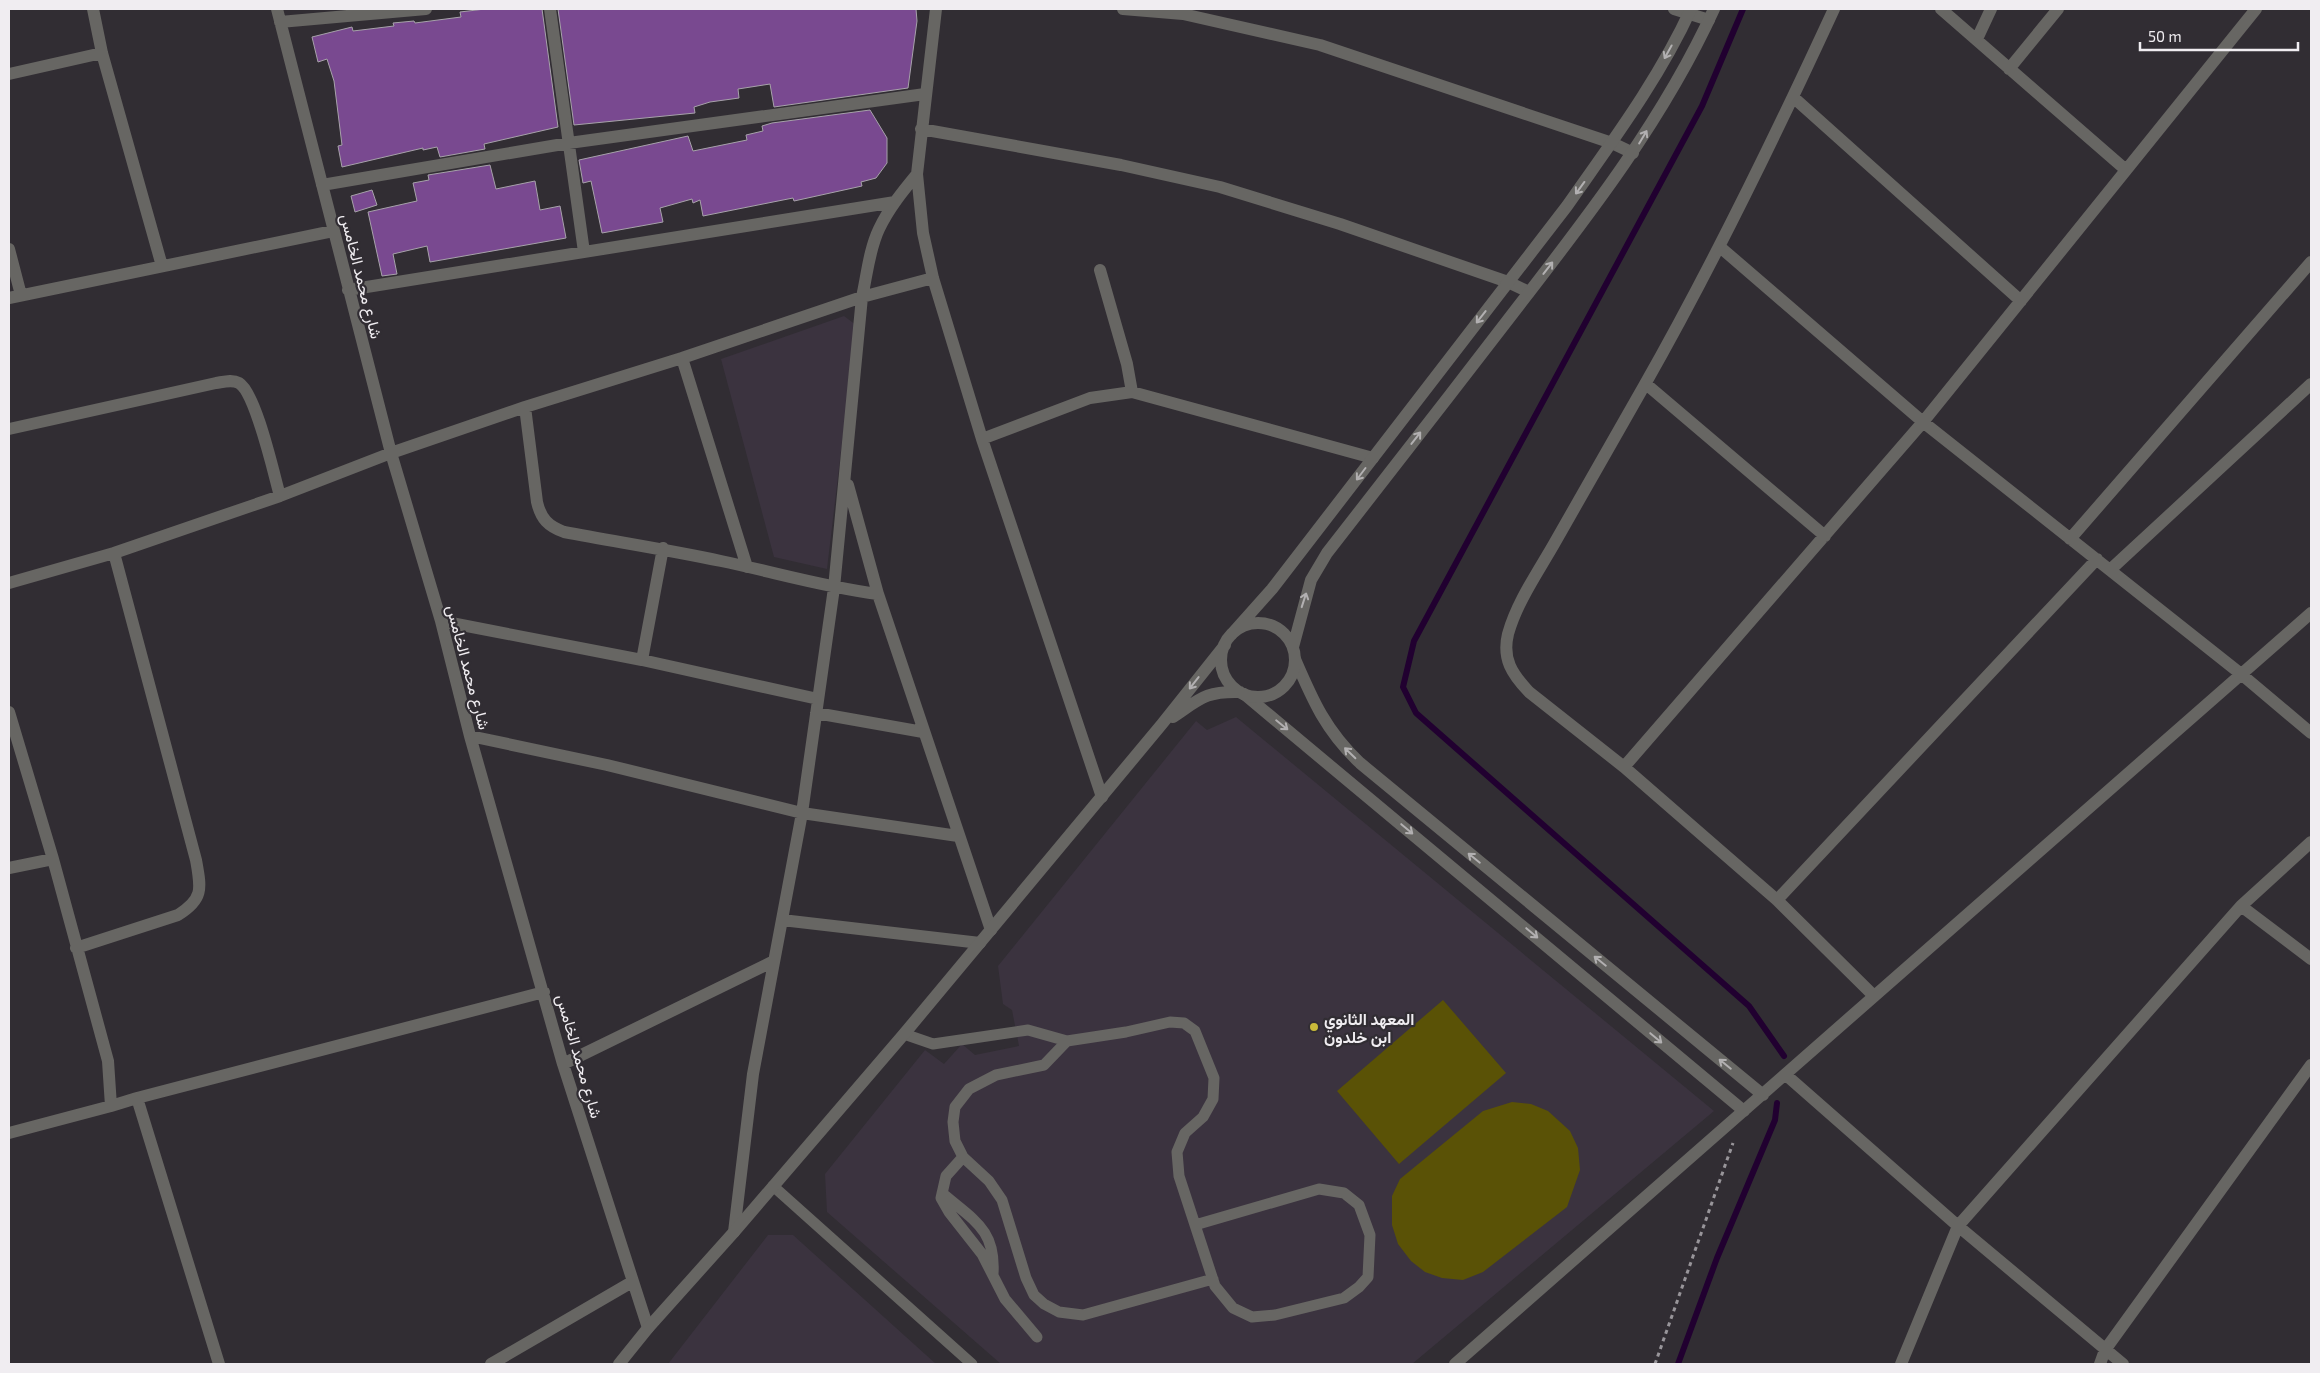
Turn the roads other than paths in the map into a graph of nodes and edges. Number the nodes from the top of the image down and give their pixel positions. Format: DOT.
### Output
graph roads {
  1 [pos="93,9"];
  2 [pos="277,9"];
  3 [pos="426,9"];
  4 [pos="550,9"];
  5 [pos="936,9"];
  6 [pos="1123,9"];
  7 [pos="1674,9"];
  8 [pos="1834,9"];
  9 [pos="1941,9"];
  10 [pos="1991,9"];
  11 [pos="2058,9"];
  12 [pos="2256,9"];
  13 [pos="1690,11"];
  14 [pos="1711,14"];
  15 [pos="280,22"];
  16 [pos="1977,39"];
  17 [pos="102,53"];
  18 [pos="2010,69"];
  19 [pos="9,74"];
  20 [pos="925,94"];
  21 [pos="1793,97"];
  22 [pos="921,129"];
  23 [pos="569,143"];
  24 [pos="1612,143"];
  25 [pos="1633,153"];
  26 [pos="2126,170"];
  27 [pos="917,174"];
  28 [pos="322,185"];
  29 [pos="894,202"];
  30 [pos="333,230"];
  31 [pos="1720,248"];
  32 [pos="9,249"];
  33 [pos="584,252"];
  34 [pos="2311,262"];
  35 [pos="162,266"];
  36 [pos="1100,270"];
  37 [pos="933,278"];
  38 [pos="1508,282"];
  39 [pos="348,290"];
  40 [pos="1529,292"];
  41 [pos="15,296"];
  42 [pos="862,297"];
  43 [pos="2021,301"];
  44 [pos="682,358"];
  45 [pos="1646,384"];
  46 [pos="2311,384"];
  47 [pos="1132,392"];
  48 [pos="525,406"];
  49 [pos="1923,422"];
  50 [pos="9,429"];
  51 [pos="982,439"];
  52 [pos="391,453"];
  53 [pos="1373,458"];
  54 [pos="846,476"];
  55 [pos="280,496"];
  56 [pos="1824,536"];
  57 [pos="2070,539"];
  58 [pos="663,548"];
  59 [pos="114,553"];
  60 [pos="2097,559"];
  61 [pos="747,567"];
  62 [pos="2110,570"];
  63 [pos="9,583"];
  64 [pos="834,588"];
  65 [pos="878,594"];
  66 [pos="2311,613"];
  67 [pos="441,621"];
  68 [pos="1228,640"];
  69 [pos="1294,653"];
  70 [pos="642,660"];
  71 [pos="2241,674"];
  72 [pos="1242,693"];
  73 [pos="818,699"];
  74 [pos="9,712"];
  75 [pos="816,713"];
  76 [pos="1162,724"];
  77 [pos="923,732"];
  78 [pos="2311,733"];
  79 [pos="470,736"];
  80 [pos="1624,767"];
  81 [pos="1102,797"];
  82 [pos="802,813"];
  83 [pos="958,836"];
  84 [pos="2311,842"];
  85 [pos="53,859"];
  86 [pos="9,868"];
  87 [pos="1777,900"];
  88 [pos="2242,906"];
  89 [pos="782,920"];
  90 [pos="991,930"];
  91 [pos="980,943"];
  92 [pos="76,948"];
  93 [pos="2311,959"];
  94 [pos="774,961"];
  95 [pos="544,992"];
  96 [pos="1873,995"];
  97 [pos="904,1034"];
  98 [pos="1067,1041"];
  99 [pos="563,1064"];
  100 [pos="2311,1065"];
  101 [pos="1786,1075"];
  102 [pos="1763,1095"];
  103 [pos="137,1098"];
  104 [pos="111,1106"];
  105 [pos="1744,1111"];
  106 [pos="9,1133"];
  107 [pos="963,1157"];
  108 [pos="773,1186"];
  109 [pos="942,1193"];
  110 [pos="1196,1225"];
  111 [pos="1958,1226"];
  112 [pos="734,1232"];
  113 [pos="992,1276"];
  114 [pos="1213,1279"];
  115 [pos="632,1282"];
  116 [pos="648,1328"];
  117 [pos="1037,1337"];
  118 [pos="2106,1350"];
  119 [pos="219,1364"];
  120 [pos="491,1364"];
  121 [pos="620,1364"];
  122 [pos="972,1364"];
  123 [pos="1455,1364"];
  124 [pos="1901,1364"];
  125 [pos="2100,1364"];
  126 [pos="2123,1364"];
  1 -- 17 [label="street"];
  2 -- 15 [label="street, شارع محمد الخامس"];
  3 -- 15 [label="street"];
  4 -- 23 [label="street"];
  5 -- 20 [label="street"];
  6 -- 24 [label="street"];
  7 -- 13 [label="street"];
  8 -- 21 [label="street"];
  9 -- 16 [label="street"];
  10 -- 16 [label="street"];
  11 -- 18 [label="street"];
  12 -- 26 [label="street"];
  13 -- 14 [label="street"];
  13 -- 24 [label="street, one-way"];
  25 -- 14 [label="street, one-way"];
  15 -- 28 [label="street, شارع محمد الخامس"];
  16 -- 18 [label="street"];
  17 -- 19 [label="street"];
  17 -- 35 [label="street"];
  18 -- 26 [label="street"];
  20 -- 22 [label="street"];
  20 -- 23 [label="street"];
  21 -- 31 [label="street"];
  21 -- 43 [label="street"];
  22 -- 27 [label="street"];
  22 -- 38 [label="street"];
  23 -- 28 [label="street"];
  23 -- 33 [label="street"];
  24 -- 25 [label="street"];
  24 -- 38 [label="street, one-way"];
  40 -- 25 [label="street, one-way"];
  26 -- 43 [label="street"];
  27 -- 29 [label="street"];
  27 -- 37 [label="street"];
  28 -- 30 [label="street, شارع محمد الخامس"];
  29 -- 33 [label="street"];
  29 -- 42 [label="street"];
  30 -- 35 [label="street"];
  30 -- 39 [label="street, شارع محمد الخامس"];
  31 -- 45 [label="street"];
  31 -- 49 [label="street"];
  32 -- 41 [label="street"];
  33 -- 39 [label="street"];
  34 -- 57 [label="street"];
  35 -- 41 [label="street"];
  36 -- 47 [label="street"];
  37 -- 42 [label="street"];
  37 -- 51 [label="street"];
  38 -- 40 [label="street"];
  38 -- 53 [label="street, one-way"];
  39 -- 52 [label="street, شارع محمد الخامس"];
  69 -- 40 [label="street, one-way"];
  42 -- 44 [label="street"];
  42 -- 54 [label="street"];
  43 -- 49 [label="street"];
  44 -- 48 [label="street"];
  44 -- 61 [label="street"];
  45 -- 56 [label="street"];
  45 -- 80 [label="street"];
  46 -- 62 [label="street"];
  47 -- 51 [label="street"];
  47 -- 53 [label="street"];
  48 -- 52 [label="street"];
  48 -- 58 [label="street"];
  49 -- 56 [label="street"];
  49 -- 57 [label="street"];
  50 -- 55 [label="street"];
  51 -- 81 [label="street"];
  52 -- 55 [label="street"];
  52 -- 67 [label="street, شارع محمد الخامس"];
  53 -- 68 [label="street, one-way"];
  54 -- 64 [label="street"];
  54 -- 65 [label="street"];
  55 -- 59 [label="street"];
  56 -- 80 [label="street"];
  57 -- 60 [label="street"];
  58 -- 61 [label="street"];
  58 -- 70 [label="street"];
  59 -- 63 [label="street"];
  59 -- 92 [label="street"];
  60 -- 62 [label="street"];
  60 -- 87 [label="street"];
  61 -- 64 [label="street"];
  62 -- 71 [label="street"];
  64 -- 65 [label="street"];
  64 -- 73 [label="street"];
  65 -- 77 [label="street"];
  66 -- 71 [label="street"];
  67 -- 70 [label="street"];
  67 -- 79 [label="street, شارع محمد الخامس"];
  68 -- 69 [label="street"];
  68 -- 72 [label="street"];
  68 -- 76 [label="street, one-way"];
  69 -- 72 [label="street"];
  102 -- 69 [label="street, one-way"];
  70 -- 73 [label="street"];
  71 -- 78 [label="street"];
  71 -- 96 [label="street"];
  72 -- 76 [label="street"];
  72 -- 105 [label="street, one-way"];
  73 -- 75 [label="street"];
  74 -- 85 [label="street"];
  75 -- 77 [label="street"];
  75 -- 82 [label="street"];
  76 -- 81 [label="street"];
  77 -- 83 [label="street"];
  79 -- 82 [label="street"];
  79 -- 95 [label="street, شارع محمد الخامس"];
  80 -- 87 [label="street"];
  81 -- 90 [label="street"];
  82 -- 83 [label="street"];
  82 -- 89 [label="street"];
  83 -- 90 [label="street"];
  84 -- 88 [label="street"];
  85 -- 86 [label="street"];
  85 -- 92 [label="street"];
  87 -- 96 [label="street"];
  88 -- 93 [label="street"];
  88 -- 111 [label="street"];
  89 -- 91 [label="street"];
  89 -- 94 [label="street"];
  90 -- 91 [label="street"];
  91 -- 97 [label="street"];
  92 -- 104 [label="street"];
  94 -- 99 [label="street"];
  94 -- 112 [label="street"];
  95 -- 99 [label="street, شارع محمد الخامس"];
  95 -- 103 [label="street"];
  96 -- 101 [label="street"];
  97 -- 98 [label="lane"];
  97 -- 108 [label="street"];
  98 -- 107 [label="lane"];
  98 -- 110 [label="lane"];
  99 -- 115 [label="street, شارع محمد الخامس"];
  100 -- 118 [label="street"];
  101 -- 102 [label="street"];
  101 -- 111 [label="street"];
  102 -- 105 [label="street"];
  103 -- 104 [label="street"];
  103 -- 119 [label="street"];
  104 -- 106 [label="street"];
  105 -- 123 [label="street"];
  107 -- 109 [label="lane"];
  107 -- 114 [label="lane"];
  108 -- 112 [label="street"];
  108 -- 122 [label="lane"];
  109 -- 113 [label="lane"];
  109 -- 113 [label="lane"];
  110 -- 114 [label="lane"];
  110 -- 114 [label="lane"];
  111 -- 118 [label="street"];
  111 -- 124 [label="street"];
  112 -- 116 [label="street"];
  113 -- 117 [label="lane"];
  115 -- 116 [label="street, شارع محمد الخامس"];
  115 -- 120 [label="street"];
  116 -- 121 [label="street"];
  118 -- 125 [label="street"];
  118 -- 126 [label="street"];
}
